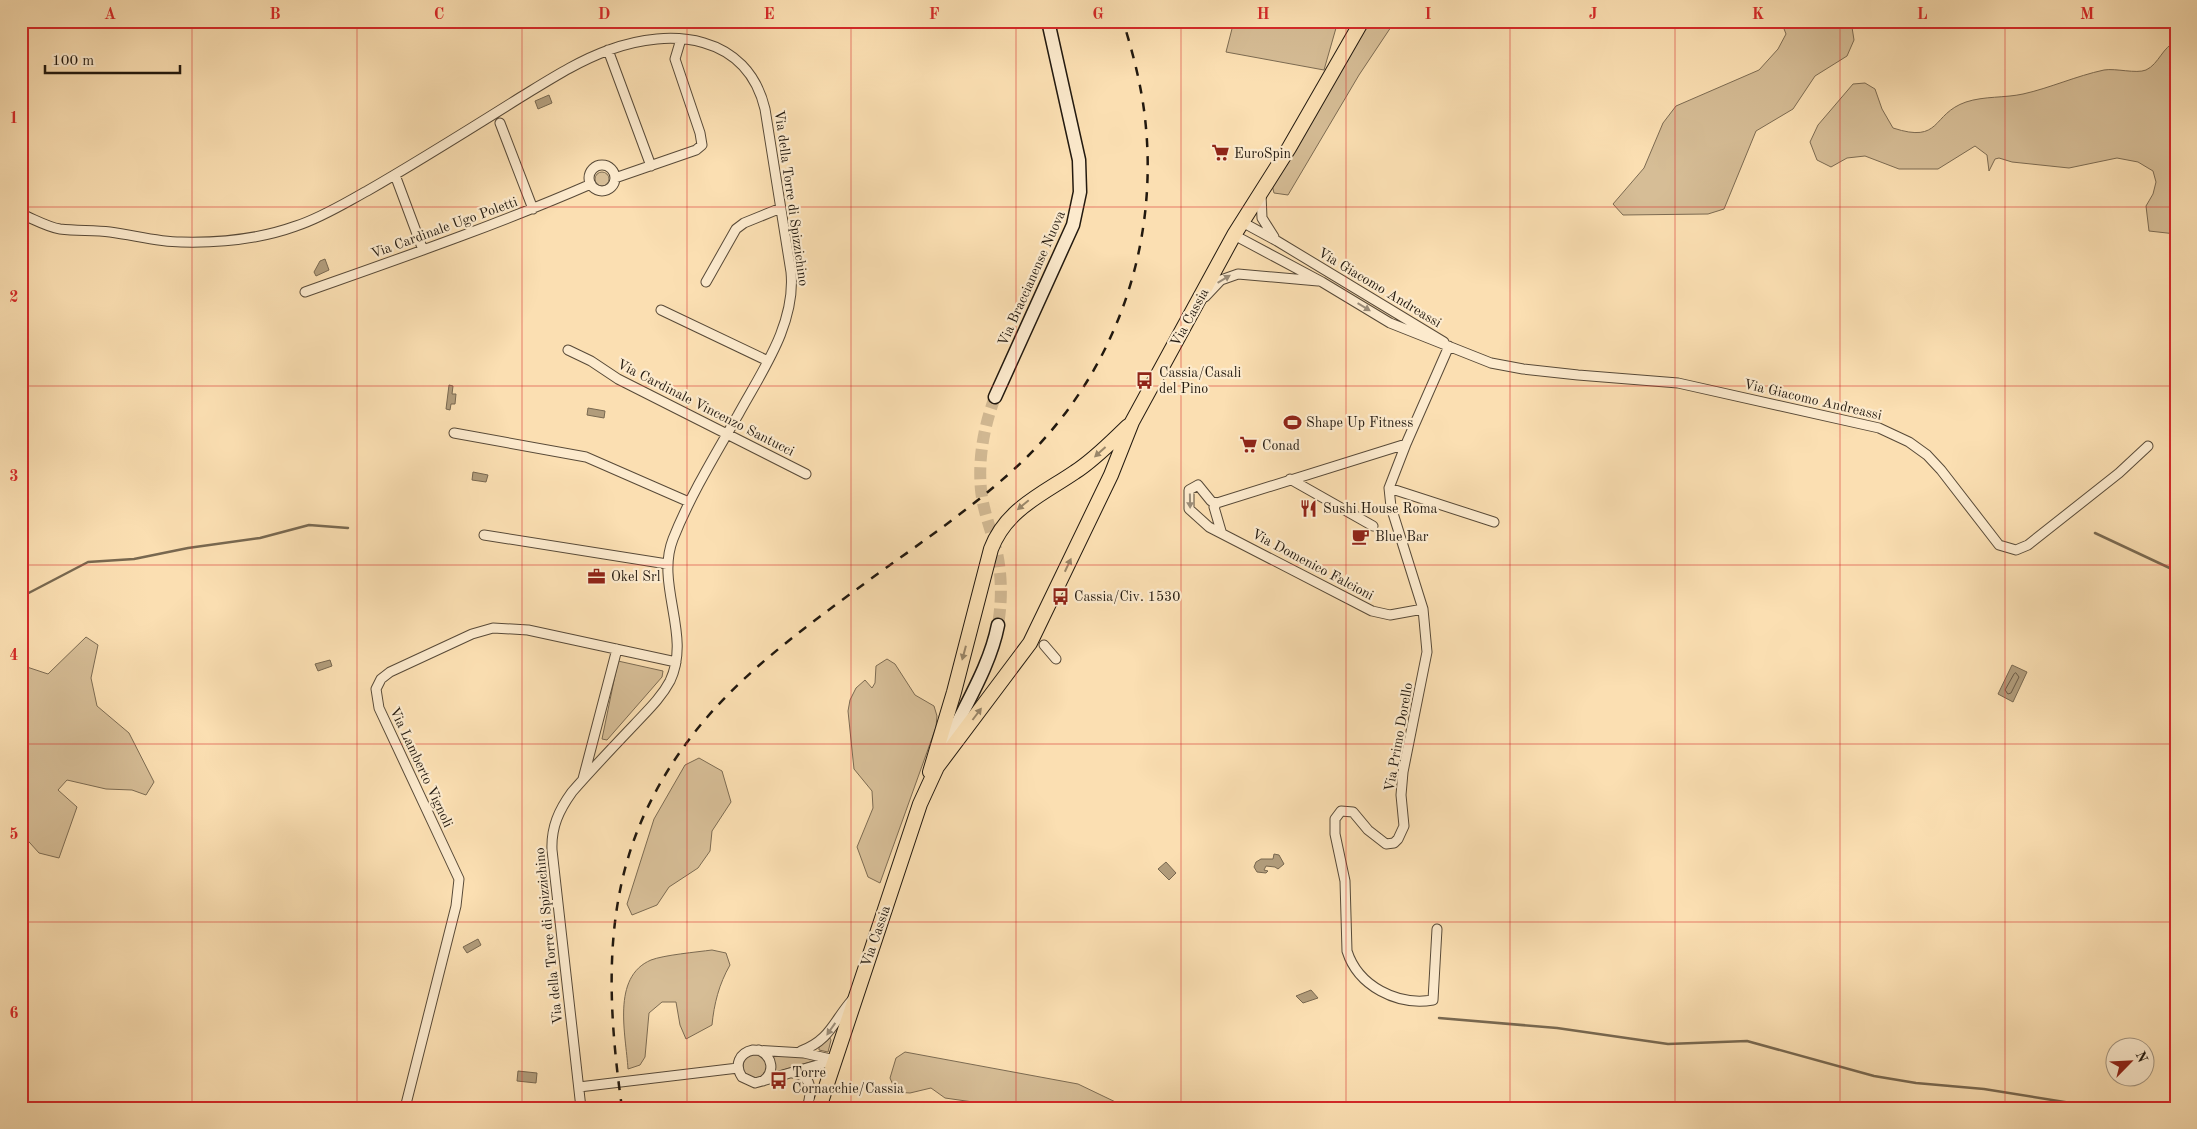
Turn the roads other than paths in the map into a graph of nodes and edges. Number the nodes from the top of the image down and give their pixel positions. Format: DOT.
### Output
graph roads {
  1 [pos="1048,21"];
  2 [pos="1362,21"];
  3 [pos="681,39"];
  4 [pos="608,50"];
  5 [pos="500,123"];
  6 [pos="651,166"];
  7 [pos="395,175"];
  8 [pos="615,178"];
  9 [pos="591,184"];
  10 [pos="1261,193"];
  11 [pos="781,208"];
  12 [pos="533,209"];
  13 [pos="21,214"];
  14 [pos="1242,222"];
  15 [pos="1234,235"];
  16 [pos="1277,241"];
  17 [pos="423,250"];
  18 [pos="1296,253"];
  19 [pos="1290,264"];
  20 [pos="1282,278"];
  21 [pos="706,282"];
  22 [pos="1322,282"];
  23 [pos="305,292"];
  24 [pos="661,310"];
  25 [pos="1190,314"];
  26 [pos="1439,343"];
  27 [pos="1448,346"];
  28 [pos="568,350"];
  29 [pos="1445,355"];
  30 [pos="768,361"];
  31 [pos="995,397"];
  32 [pos="1132,422"];
  33 [pos="727,433"];
  34 [pos="454,434"];
  35 [pos="1406,444"];
  36 [pos="2148,446"];
  37 [pos="806,474"];
  38 [pos="1290,480"];
  39 [pos="1389,488"];
  40 [pos="689,502"];
  41 [pos="1216,503"];
  42 [pos="1494,522"];
  43 [pos="1372,526"];
  44 [pos="1221,531"];
  45 [pos="484,535"];
  46 [pos="667,564"];
  47 [pos="1423,609"];
  48 [pos="998,625"];
  49 [pos="1044,645"];
  50 [pos="617,649"];
  51 [pos="1056,659"];
  52 [pos="676,662"];
  53 [pos="937,767"];
  54 [pos="582,780"];
  55 [pos="920,804"];
  56 [pos="1436,929"];
  57 [pos="855,996"];
  58 [pos="758,1050"];
  59 [pos="798,1052"];
  60 [pos="835,1060"];
  61 [pos="738,1068"];
  62 [pos="786,1074"];
  63 [pos="760,1082"];
  64 [pos="579,1087"];
  65 [pos="405,1108"];
  66 [pos="581,1108"];
  67 [pos="807,1108"];
  68 [pos="819,1108"];
  1 -- 31 [label="main road, Via Braccianense Nuova"];
  2 -- 10 [label="main road, Via Cassia"];
  3 -- 4 [label="street, Via della Torre di Spizzichino"];
  3 -- 6 [label="street, Via Cardinale Ugo Poletti"];
  3 -- 11 [label="street, Via della Torre di Spizzichino"];
  4 -- 6 [label="street"];
  4 -- 7 [label="street, Via della Torre di Spizzichino"];
  5 -- 12 [label="street"];
  6 -- 8 [label="street, Via Cardinale Ugo Poletti"];
  7 -- 13 [label="street, Via della Torre di Spizzichino"];
  7 -- 17 [label="street"];
  8 -- 9 [label="street, Via Cardinale Ugo Poletti"];
  8 -- 9 [label="street"];
  9 -- 12 [label="street, Via Cardinale Ugo Poletti"];
  10 -- 14 [label="main road, Via Cassia"];
  10 -- 16 [label="street, Via Giacomo Andreassi"];
  11 -- 21 [label="street"];
  11 -- 30 [label="street, Via della Torre di Spizzichino"];
  12 -- 17 [label="street, Via Cardinale Ugo Poletti"];
  14 -- 15 [label="main road, Via Cassia"];
  14 -- 16 [label="street, Via Giacomo Andreassi"];
  15 -- 19 [label="street, Via Giacomo Andreassi"];
  15 -- 25 [label="main road, Via Cassia"];
  16 -- 18 [label="street, Via Giacomo Andreassi"];
  17 -- 23 [label="street, Via Cardinale Ugo Poletti"];
  18 -- 19 [label="street, Via Giacomo Andreassi"];
  18 -- 27 [label="street, Via Giacomo Andreassi"];
  19 -- 20 [label="street, Via Giacomo Andreassi"];
  19 -- 22 [label="street, Via Giacomo Andreassi"];
  20 -- 22 [label="street, Via Giacomo Andreassi"];
  25 -- 20 [label="street, Via Giacomo Andreassi, one-way"];
  22 -- 26 [label="street, Via Giacomo Andreassi, one-way"];
  24 -- 30 [label="street"];
  25 -- 32 [label="main road, Via Cassia"];
  26 -- 27 [label="street, Via Giacomo Andreassi"];
  26 -- 29 [label="street"];
  27 -- 29 [label="street, Via Primo Dorello"];
  27 -- 36 [label="street, Via Giacomo Andreassi"];
  28 -- 33 [label="street, Via Cardinale Vincenzo Santucci"];
  29 -- 35 [label="street, Via Primo Dorello"];
  30 -- 33 [label="street, Via della Torre di Spizzichino"];
  53 -- 32 [label="main road, Via Cassia, one-way"];
  32 -- 55 [label="main road, one-way"];
  33 -- 37 [label="street, Via Cardinale Vincenzo Santucci"];
  33 -- 40 [label="street, Via della Torre di Spizzichino"];
  34 -- 40 [label="street"];
  35 -- 38 [label="street"];
  35 -- 39 [label="street, Via Primo Dorello"];
  38 -- 41 [label="street"];
  38 -- 43 [label="street"];
  39 -- 42 [label="street"];
  39 -- 47 [label="street, Via Primo Dorello"];
  40 -- 46 [label="street, Via della Torre di Spizzichino"];
  41 -- 44 [label="street"];
  41 -- 44 [label="street, Via Domenico Falcioni, one-way"];
  44 -- 47 [label="street, Via Domenico Falcioni"];
  45 -- 46 [label="street"];
  46 -- 52 [label="street, Via della Torre di Spizzichino"];
  47 -- 56 [label="street, Via Primo Dorello"];
  48 -- 53 [label="main road"];
  49 -- 51 [label="street"];
  50 -- 52 [label="street, Via Lamberto Vignoli"];
  50 -- 54 [label="street"];
  50 -- 65 [label="street, Via Lamberto Vignoli"];
  52 -- 54 [label="street, Via della Torre di Spizzichino"];
  53 -- 55 [label="main road, Via Cassia"];
  54 -- 64 [label="street, Via della Torre di Spizzichino"];
  55 -- 57 [label="main road, Via Cassia"];
  57 -- 59 [label="street, one-way"];
  57 -- 60 [label="main road, Via Cassia"];
  58 -- 59 [label="street"];
  58 -- 61 [label="street"];
  58 -- 63 [label="street"];
  59 -- 60 [label="street"];
  60 -- 62 [label="street"];
  60 -- 68 [label="main road, Via Cassia"];
  61 -- 63 [label="street"];
  61 -- 64 [label="street"];
  62 -- 63 [label="street"];
  62 -- 67 [label="street"];
  64 -- 66 [label="street, Via della Torre di Spizzichino"];
}
